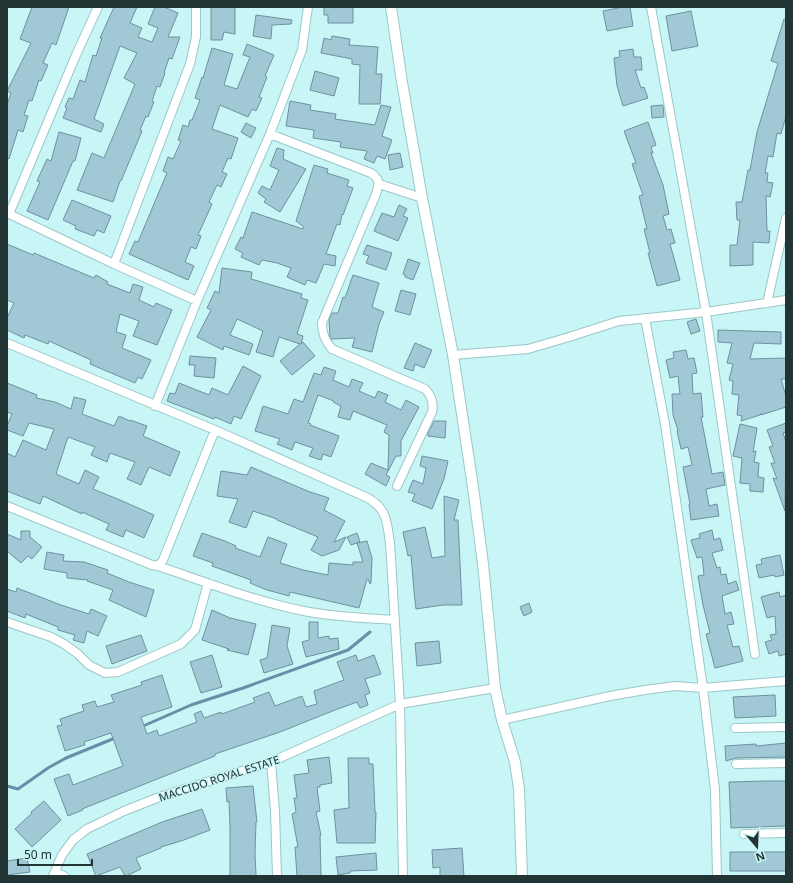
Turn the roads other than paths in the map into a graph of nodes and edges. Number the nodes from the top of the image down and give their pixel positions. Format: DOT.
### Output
graph roads {
  1 [pos="98,7"];
  2 [pos="196,7"];
  3 [pos="308,7"];
  4 [pos="391,7"];
  5 [pos="651,7"];
  6 [pos="270,134"];
  7 [pos="379,184"];
  8 [pos="422,198"];
  9 [pos="8,213"];
  10 [pos="786,218"];
  11 [pos="114,264"];
  12 [pos="786,300"];
  13 [pos="198,301"];
  14 [pos="767,303"];
  15 [pos="706,312"];
  16 [pos="645,318"];
  17 [pos="7,343"];
  18 [pos="453,355"];
  19 [pos="155,406"];
  20 [pos="215,430"];
  21 [pos="397,486"];
  22 [pos="7,506"];
  23 [pos="158,566"];
  24 [pos="208,582"];
  25 [pos="395,620"];
  26 [pos="7,622"];
  27 [pos="755,654"];
  28 [pos="786,681"];
  29 [pos="495,688"];
  30 [pos="703,688"];
  31 [pos="400,704"];
  32 [pos="502,720"];
  33 [pos="735,728"];
  34 [pos="786,728"];
  35 [pos="271,762"];
  36 [pos="786,763"];
  37 [pos="736,764"];
  38 [pos="786,833"];
  39 [pos="744,834"];
  40 [pos="54,874"];
  41 [pos="64,876"];
  42 [pos="277,876"];
  43 [pos="403,876"];
  44 [pos="522,876"];
  45 [pos="717,876"];
  1 -- 9 [label="street"];
  2 -- 11 [label="street"];
  3 -- 6 [label="street"];
  4 -- 8 [label="street"];
  5 -- 15 [label="street"];
  6 -- 7 [label="street"];
  6 -- 13 [label="street"];
  7 -- 8 [label="street"];
  7 -- 21 [label="street"];
  8 -- 18 [label="street"];
  9 -- 11 [label="street"];
  10 -- 14 [label="street"];
  11 -- 13 [label="street"];
  12 -- 14 [label="street"];
  13 -- 19 [label="street"];
  14 -- 15 [label="street"];
  15 -- 16 [label="street"];
  15 -- 27 [label="street"];
  16 -- 18 [label="street"];
  16 -- 30 [label="street"];
  17 -- 19 [label="street"];
  18 -- 29 [label="street"];
  19 -- 20 [label="street"];
  20 -- 23 [label="street"];
  20 -- 25 [label="street"];
  22 -- 23 [label="street"];
  23 -- 24 [label="street"];
  24 -- 25 [label="street"];
  24 -- 26 [label="street"];
  25 -- 31 [label="street"];
  28 -- 30 [label="street"];
  29 -- 31 [label="street, MACCIDO ROYAL ESTATE"];
  29 -- 32 [label="street"];
  30 -- 32 [label="street"];
  30 -- 45 [label="street"];
  31 -- 35 [label="street, MACCIDO ROYAL ESTATE"];
  31 -- 43 [label="street"];
  32 -- 44 [label="street"];
  33 -- 34 [label="street"];
  35 -- 40 [label="street, MACCIDO ROYAL ESTATE"];
  35 -- 42 [label="street"];
  36 -- 37 [label="street"];
  38 -- 39 [label="street"];
  40 -- 41 [label="street"];
}
